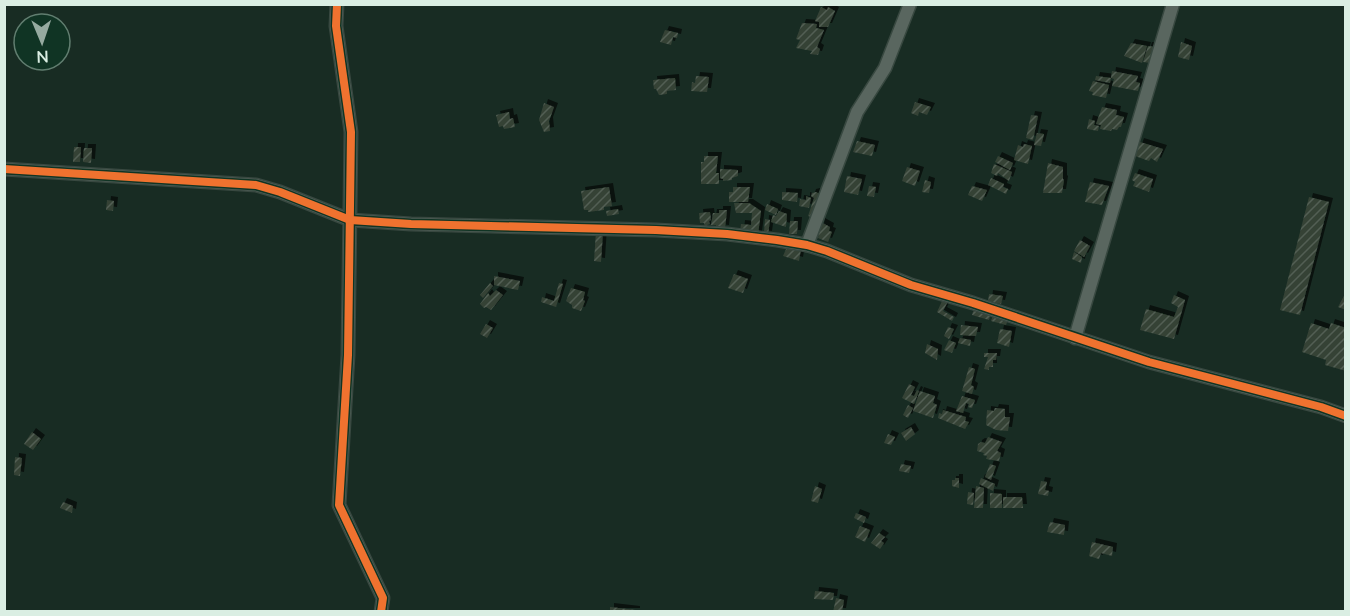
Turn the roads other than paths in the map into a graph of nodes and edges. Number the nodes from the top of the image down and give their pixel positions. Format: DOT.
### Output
graph roads {
  1 [pos="337,4"];
  2 [pos="910,4"];
  3 [pos="1173,4"];
  4 [pos="4,169"];
  5 [pos="350,220"];
  6 [pos="807,245"];
  7 [pos="1075,338"];
  8 [pos="1346,416"];
  9 [pos="381,612"];
  1 -- 5 [label="street"];
  2 -- 6 [label="street"];
  3 -- 7 [label="street"];
  4 -- 5 [label="street"];
  5 -- 6 [label="street"];
  5 -- 9 [label="street"];
  6 -- 7 [label="street"];
  7 -- 8 [label="street"];
}
